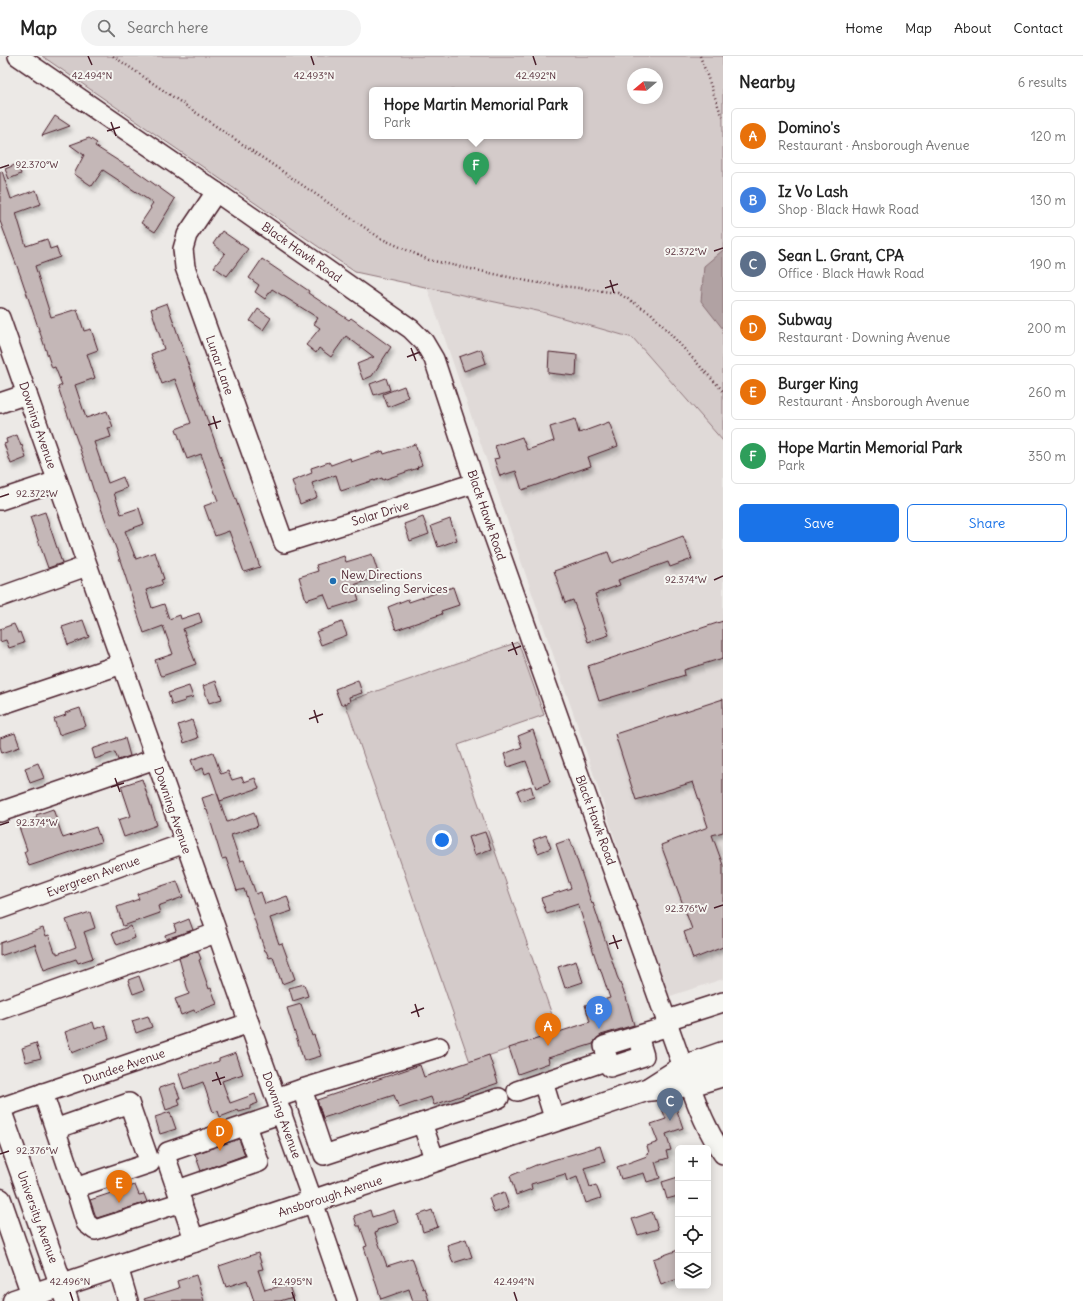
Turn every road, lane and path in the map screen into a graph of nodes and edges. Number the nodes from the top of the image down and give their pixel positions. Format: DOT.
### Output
graph roads {
  1 [pos="18,56"];
  2 [pos="113,56"];
  3 [pos="700,56"];
  4 [pos="723,116"];
  5 [pos="216,192"];
  6 [pos="0,318"];
  7 [pos="723,391"];
  8 [pos="27,394"];
  9 [pos="0,403"];
  10 [pos="57,480"];
  11 [pos="475,483"];
  12 [pos="0,500"];
  13 [pos="284,543"];
  14 [pos="87,566"];
  15 [pos="0,597"];
  16 [pos="122,664"];
  17 [pos="0,705"];
  18 [pos="155,759"];
  19 [pos="0,812"];
  20 [pos="185,843"];
  21 [pos="0,909"];
  22 [pos="216,933"];
  23 [pos="723,1002"];
  24 [pos="0,1010"];
  25 [pos="249,1023"];
  26 [pos="668,1023"];
  27 [pos="439,1047"];
  28 [pos="723,1053"];
  29 [pos="723,1075"];
  30 [pos="687,1076"];
  31 [pos="543,1082"];
  32 [pos="302,1089"];
  33 [pos="517,1091"];
  34 [pos="43,1093"];
  35 [pos="499,1098"];
  36 [pos="279,1106"];
  37 [pos="0,1108"];
  38 [pos="0,1111"];
  39 [pos="555,1121"];
  40 [pos="422,1123"];
  41 [pos="246,1126"];
  42 [pos="55,1129"];
  43 [pos="723,1154"];
  44 [pos="158,1161"];
  45 [pos="435,1161"];
  46 [pos="75,1188"];
  47 [pos="180,1196"];
  48 [pos="0,1200"];
  49 [pos="313,1202"];
  50 [pos="194,1242"];
  51 [pos="118,1267"];
  52 [pos="64,1293"];
  53 [pos="28,1299"];
  54 [pos="128,1301"];
  55 [pos="347,1301"];
  1 -- 5 [label="street, Black Hawk Road"];
  2 -- 7 [label="path"];
  3 -- 4 [label="path"];
  5 -- 11 [label="street, Black Hawk Road"];
  5 -- 13 [label="street, Lunar Lane"];
  6 -- 8 [label="street, Downing Avenue"];
  8 -- 9 [label="street"];
  8 -- 10 [label="street, Downing Avenue"];
  10 -- 12 [label="street"];
  10 -- 14 [label="street, Downing Avenue"];
  11 -- 13 [label="street, Solar Drive"];
  11 -- 26 [label="street, Black Hawk Road"];
  14 -- 15 [label="street"];
  14 -- 16 [label="street, Downing Avenue"];
  16 -- 17 [label="street"];
  16 -- 18 [label="street, Downing Avenue"];
  18 -- 19 [label="street"];
  18 -- 20 [label="street, Downing Avenue"];
  20 -- 21 [label="street, Evergreen Avenue"];
  20 -- 22 [label="street, Downing Avenue"];
  22 -- 24 [label="street"];
  22 -- 25 [label="street, Downing Avenue"];
  23 -- 26 [label="street"];
  25 -- 34 [label="street, Dundee Avenue"];
  25 -- 36 [label="street, Downing Avenue"];
  26 -- 30 [label="street, Black Hawk Road"];
  26 -- 31 [label="street"];
  27 -- 32 [label="street"];
  28 -- 30 [label="main road, Ansborough Avenue"];
  29 -- 30 [label="main road, Ansborough Avenue"];
  30 -- 39 [label="main road, Ansborough Avenue"];
  30 -- 43 [label="street, Black Hawk Road"];
  31 -- 33 [label="street"];
  31 -- 39 [label="street"];
  32 -- 36 [label="street"];
  32 -- 40 [label="street"];
  34 -- 37 [label="street, Dundee Avenue"];
  34 -- 42 [label="street"];
  35 -- 40 [label="street"];
  36 -- 41 [label="street"];
  36 -- 49 [label="street, Downing Avenue"];
  38 -- 52 [label="main road, University Avenue"];
  39 -- 45 [label="main road, Ansborough Avenue"];
  40 -- 45 [label="street"];
  41 -- 44 [label="street"];
  41 -- 47 [label="street"];
  42 -- 44 [label="street"];
  42 -- 46 [label="street"];
  44 -- 46 [label="street"];
  44 -- 47 [label="street"];
  45 -- 49 [label="main road, Ansborough Avenue"];
  46 -- 47 [label="street"];
  47 -- 50 [label="street"];
  48 -- 53 [label="main road"];
  49 -- 50 [label="main road, Ansborough Avenue"];
  49 -- 55 [label="street, Downing Avenue"];
  50 -- 51 [label="main road, Ansborough Avenue"];
  51 -- 52 [label="main road, Ansborough Avenue"];
  51 -- 54 [label="street"];
  52 -- 53 [label="main road, Ansborough Avenue"];
}
